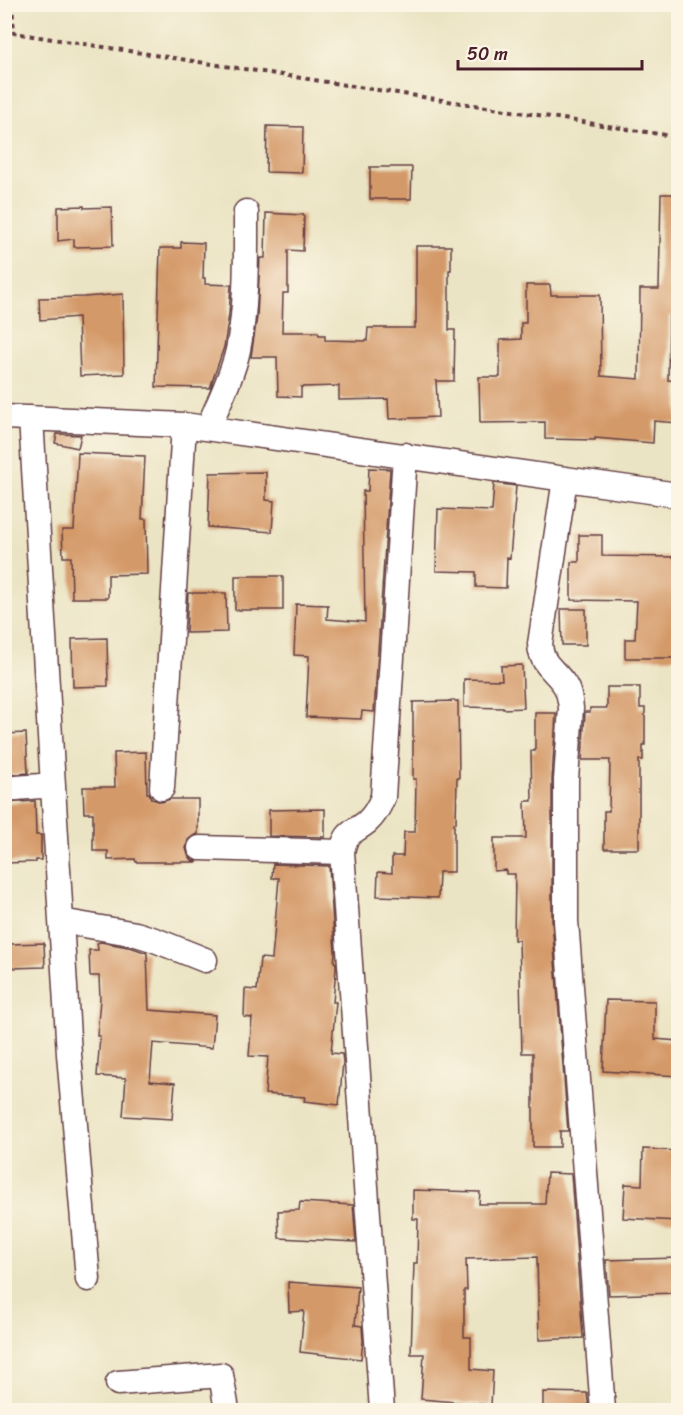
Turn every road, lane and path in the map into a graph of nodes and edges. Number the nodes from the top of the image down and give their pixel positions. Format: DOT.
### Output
graph roads {
  1 [pos="12,4"];
  2 [pos="678,137"];
  3 [pos="246,212"];
  4 [pos="4,417"];
  5 [pos="32,418"];
  6 [pos="184,425"];
  7 [pos="208,428"];
  8 [pos="405,455"];
  9 [pos="565,479"];
  10 [pos="678,495"];
  11 [pos="53,785"];
  12 [pos="162,788"];
  13 [pos="4,789"];
  14 [pos="200,848"];
  15 [pos="342,852"];
  16 [pos="62,921"];
  17 [pos="206,960"];
  18 [pos="88,1279"];
  19 [pos="118,1383"];
  20 [pos="227,1410"];
  21 [pos="382,1410"];
  22 [pos="603,1410"];
  1 -- 2 [label="path"];
  3 -- 7 [label="street"];
  4 -- 5 [label="street"];
  5 -- 6 [label="street"];
  5 -- 11 [label="street"];
  6 -- 7 [label="street"];
  6 -- 12 [label="street"];
  7 -- 8 [label="street"];
  8 -- 9 [label="street"];
  8 -- 15 [label="street"];
  9 -- 10 [label="street"];
  9 -- 22 [label="street"];
  11 -- 13 [label="street"];
  11 -- 16 [label="street"];
  14 -- 15 [label="street"];
  15 -- 21 [label="street"];
  16 -- 17 [label="street"];
  16 -- 18 [label="street"];
  19 -- 20 [label="street"];
}
